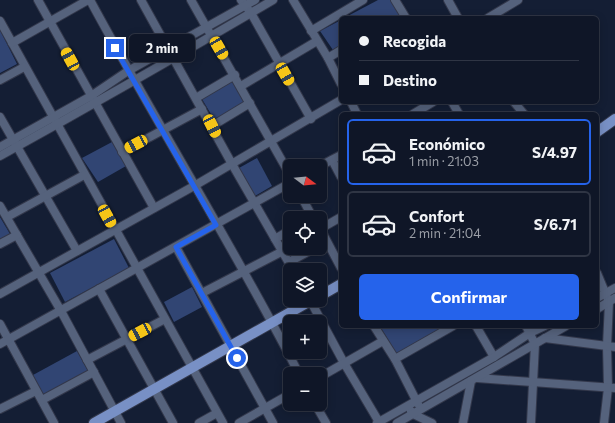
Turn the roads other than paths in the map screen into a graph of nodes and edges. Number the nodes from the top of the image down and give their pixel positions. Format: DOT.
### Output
graph roads {
  1 [pos="38,0"];
  2 [pos="89,0"];
  3 [pos="141,0"];
  4 [pos="191,0"];
  5 [pos="255,0"];
  6 [pos="273,0"];
  7 [pos="293,0"];
  8 [pos="363,0"];
  9 [pos="395,0"];
  10 [pos="458,0"];
  11 [pos="518,0"];
  12 [pos="449,2"];
  13 [pos="243,3"];
  14 [pos="251,13"];
  15 [pos="403,16"];
  16 [pos="457,16"];
  17 [pos="491,16"];
  18 [pos="50,22"];
  19 [pos="1,24"];
  20 [pos="206,27"];
  21 [pos="311,31"];
  22 [pos="211,35"];
  23 [pos="317,41"];
  24 [pos="12,43"];
  25 [pos="168,49"];
  26 [pos="339,51"];
  27 [pos="328,58"];
  28 [pos="174,59"];
  29 [pos="278,64"];
  30 [pos="24,67"];
  31 [pos="128,71"];
  32 [pos="235,75"];
  33 [pos="0,80"];
  34 [pos="339,80"];
  35 [pos="134,81"];
  36 [pos="241,86"];
  37 [pos="196,98"];
  38 [pos="93,99"];
  39 [pos="339,101"];
  40 [pos="250,103"];
  41 [pos="430,104"];
  42 [pos="202,108"];
  43 [pos="416,112"];
  44 [pos="0,117"];
  45 [pos="311,119"];
  46 [pos="615,119"];
  47 [pos="54,121"];
  48 [pos="212,126"];
  49 [pos="162,130"];
  50 [pos="599,131"];
  51 [pos="271,141"];
  52 [pos="15,143"];
  53 [pos="0,147"];
  54 [pos="122,152"];
  55 [pos="0,156"];
  56 [pos="339,156"];
  57 [pos="332,160"];
  58 [pos="283,162"];
  59 [pos="327,162"];
  60 [pos="232,164"];
  61 [pos="339,173"];
  62 [pos="84,175"];
  63 [pos="194,186"];
  64 [pos="283,187"];
  65 [pos="46,196"];
  66 [pos="254,203"];
  67 [pos="0,208"];
  68 [pos="154,208"];
  69 [pos="6,217"];
  70 [pos="339,218"];
  71 [pos="327,224"];
  72 [pos="216,225"];
  73 [pos="114,230"];
  74 [pos="283,234"];
  75 [pos="17,235"];
  76 [pos="275,239"];
  77 [pos="0,244"];
  78 [pos="176,247"];
  79 [pos="327,249"];
  80 [pos="77,251"];
  81 [pos="282,251"];
  82 [pos="302,255"];
  83 [pos="289,262"];
  84 [pos="339,265"];
  85 [pos="137,269"];
  86 [pos="39,272"];
  87 [pos="244,272"];
  88 [pos="599,275"];
  89 [pos="339,285"];
  90 [pos="99,289"];
  91 [pos="612,291"];
  92 [pos="327,292"];
  93 [pos="202,293"];
  94 [pos="0,294"];
  95 [pos="599,297"];
  96 [pos="612,300"];
  97 [pos="299,307"];
  98 [pos="315,307"];
  99 [pos="599,307"];
  100 [pos="61,310"];
  101 [pos="165,319"];
  102 [pos="272,322"];
  103 [pos="0,324"];
  104 [pos="375,328"];
  105 [pos="449,328"];
  106 [pos="477,328"];
  107 [pos="562,328"];
  108 [pos="528,330"];
  109 [pos="545,338"];
  110 [pos="127,339"];
  111 [pos="8,340"];
  112 [pos="383,341"];
  113 [pos="0,344"];
  114 [pos="536,344"];
  115 [pos="230,346"];
  116 [pos="611,347"];
  117 [pos="494,357"];
  118 [pos="395,359"];
  119 [pos="87,360"];
  120 [pos="344,364"];
  121 [pos="192,367"];
  122 [pos="295,367"];
  123 [pos="94,372"];
  124 [pos="327,373"];
  125 [pos="474,380"];
  126 [pos="533,382"];
  127 [pos="611,388"];
  128 [pos="154,389"];
  129 [pos="36,390"];
  130 [pos="283,398"];
  131 [pos="42,400"];
  132 [pos="416,400"];
  133 [pos="407,406"];
  134 [pos="265,408"];
  135 [pos="0,409"];
  136 [pos="115,411"];
  137 [pos="319,411"];
  138 [pos="217,413"];
  139 [pos="411,416"];
  140 [pos="378,422"];
  141 [pos="54,423"];
  142 [pos="94,423"];
  143 [pos="121,423"];
  144 [pos="173,423"];
  145 [pos="199,423"];
  146 [pos="223,423"];
  147 [pos="239,423"];
  148 [pos="274,423"];
  149 [pos="326,423"];
  150 [pos="397,423"];
  151 [pos="432,423"];
  152 [pos="463,423"];
  153 [pos="531,423"];
  154 [pos="604,423"];
  1 -- 18 [label="street"];
  2 -- 18 [label="street"];
  2 -- 31 [label="street"];
  3 -- 25 [label="street"];
  4 -- 20 [label="street"];
  5 -- 13 [label="street"];
  6 -- 14 [label="street"];
  7 -- 21 [label="street"];
  8 -- 21 [label="street"];
  9 -- 15 [label="street"];
  10 -- 12 [label="street"];
  11 -- 17 [label="street"];
  12 -- 16 [label="street"];
  13 -- 14 [label="street"];
  13 -- 20 [label="street"];
  14 -- 22 [label="street"];
  14 -- 29 [label="street"];
  18 -- 24 [label="street"];
  18 -- 38 [label="street"];
  19 -- 24 [label="street"];
  20 -- 22 [label="street"];
  20 -- 25 [label="street"];
  21 -- 23 [label="street"];
  22 -- 28 [label="street"];
  22 -- 32 [label="street"];
  23 -- 27 [label="street"];
  23 -- 29 [label="street"];
  24 -- 30 [label="street"];
  25 -- 28 [label="street"];
  25 -- 31 [label="street"];
  26 -- 27 [label="street"];
  27 -- 34 [label="street"];
  28 -- 35 [label="street"];
  28 -- 37 [label="street"];
  29 -- 36 [label="street"];
  29 -- 45 [label="street"];
  30 -- 33 [label="street"];
  30 -- 47 [label="street"];
  31 -- 35 [label="street"];
  31 -- 38 [label="street"];
  32 -- 36 [label="street"];
  32 -- 37 [label="street"];
  35 -- 38 [label="street"];
  35 -- 49 [label="street"];
  36 -- 40 [label="street"];
  37 -- 42 [label="street"];
  38 -- 47 [label="street"];
  38 -- 54 [label="street"];
  39 -- 45 [label="street"];
  40 -- 48 [label="street"];
  40 -- 51 [label="street"];
  41 -- 43 [label="street"];
  42 -- 48 [label="street"];
  42 -- 49 [label="street"];
  44 -- 52 [label="street"];
  45 -- 51 [label="street"];
  46 -- 50 [label="main road"];
  47 -- 52 [label="street"];
  47 -- 62 [label="street"];
  48 -- 60 [label="street"];
  49 -- 54 [label="street"];
  49 -- 63 [label="street"];
  51 -- 58 [label="street"];
  51 -- 60 [label="street"];
  52 -- 53 [label="street"];
  52 -- 55 [label="street"];
  52 -- 65 [label="street"];
  54 -- 68 [label="street"];
  56 -- 57 [label="street"];
  57 -- 59 [label="street"];
  57 -- 61 [label="street"];
  60 -- 63 [label="street"];
  60 -- 66 [label="street"];
  62 -- 65 [label="street"];
  62 -- 73 [label="street"];
  63 -- 68 [label="street"];
  63 -- 72 [label="street"];
  64 -- 66 [label="street"];
  65 -- 69 [label="street"];
  65 -- 80 [label="street"];
  66 -- 72 [label="street"];
  66 -- 76 [label="street"];
  67 -- 69 [label="street"];
  68 -- 73 [label="street"];
  69 -- 75 [label="street"];
  70 -- 71 [label="street"];
  72 -- 78 [label="street"];
  72 -- 87 [label="street"];
  73 -- 80 [label="street"];
  73 -- 85 [label="street"];
  74 -- 76 [label="street"];
  75 -- 77 [label="street"];
  75 -- 86 [label="street"];
  76 -- 81 [label="street"];
  78 -- 85 [label="street"];
  78 -- 93 [label="street"];
  79 -- 84 [label="street"];
  80 -- 86 [label="street"];
  81 -- 83 [label="street"];
  81 -- 87 [label="street"];
  82 -- 83 [label="street"];
  85 -- 90 [label="street"];
  85 -- 101 [label="street"];
  86 -- 94 [label="street"];
  86 -- 100 [label="street"];
  87 -- 93 [label="street"];
  87 -- 102 [label="street"];
  88 -- 91 [label="street"];
  89 -- 92 [label="main road"];
  90 -- 100 [label="street"];
  90 -- 110 [label="street"];
  91 -- 95 [label="street"];
  91 -- 96 [label="street"];
  93 -- 115 [label="street"];
  96 -- 99 [label="street"];
  96 -- 116 [label="street"];
  97 -- 102 [label="main road"];
  98 -- 120 [label="street"];
  100 -- 111 [label="street"];
  100 -- 119 [label="street"];
  101 -- 110 [label="street"];
  101 -- 121 [label="street"];
  102 -- 115 [label="main road"];
  102 -- 122 [label="street"];
  103 -- 111 [label="street"];
  104 -- 112 [label="street"];
  105 -- 118 [label="street"];
  106 -- 117 [label="street"];
  107 -- 109 [label="street"];
  108 -- 114 [label="street"];
  108 -- 117 [label="street"];
  109 -- 114 [label="street"];
  109 -- 116 [label="street"];
  110 -- 119 [label="street"];
  110 -- 128 [label="street"];
  111 -- 113 [label="street"];
  111 -- 129 [label="street"];
  112 -- 118 [label="street"];
  112 -- 120 [label="street"];
  114 -- 125 [label="street"];
  114 -- 126 [label="street"];
  115 -- 121 [label="main road"];
  115 -- 134 [label="street"];
  116 -- 127 [label="street"];
  117 -- 132 [label="street"];
  118 -- 132 [label="street"];
  119 -- 123 [label="street"];
  120 -- 124 [label="street"];
  120 -- 140 [label="street"];
  121 -- 128 [label="main road"];
  121 -- 138 [label="street"];
  123 -- 131 [label="street"];
  123 -- 136 [label="street"];
  125 -- 126 [label="street"];
  125 -- 139 [label="street"];
  125 -- 152 [label="street"];
  126 -- 127 [label="street"];
  126 -- 153 [label="street"];
  127 -- 154 [label="street"];
  128 -- 136 [label="main road"];
  128 -- 144 [label="street"];
  129 -- 131 [label="street"];
  129 -- 135 [label="street"];
  130 -- 134 [label="street"];
  131 -- 141 [label="street"];
  132 -- 133 [label="street"];
  132 -- 139 [label="street"];
  133 -- 139 [label="street"];
  133 -- 140 [label="street"];
  134 -- 147 [label="street"];
  134 -- 148 [label="street"];
  136 -- 142 [label="main road"];
  136 -- 143 [label="street"];
  137 -- 149 [label="street"];
  138 -- 145 [label="street"];
  138 -- 146 [label="street"];
  139 -- 150 [label="street"];
  139 -- 151 [label="street"];
}
